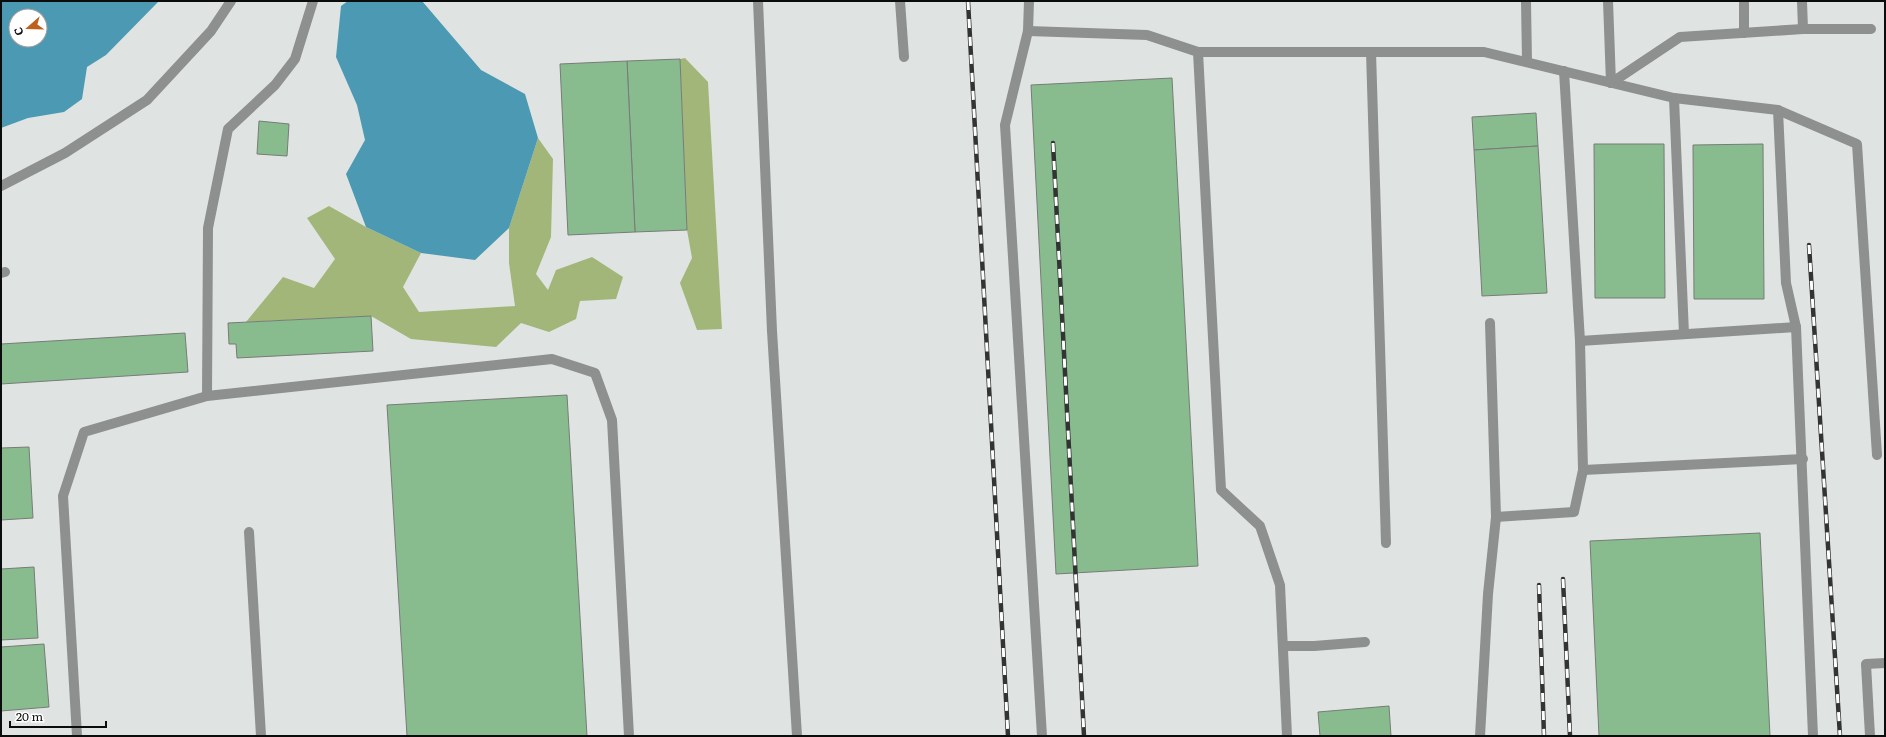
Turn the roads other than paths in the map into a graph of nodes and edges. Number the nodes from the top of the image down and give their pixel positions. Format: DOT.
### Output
graph roads {
  1 [pos="231,1"];
  2 [pos="313,1"];
  3 [pos="758,1"];
  4 [pos="900,1"];
  5 [pos="1029,1"];
  6 [pos="1526,1"];
  7 [pos="1608,1"];
  8 [pos="1744,1"];
  9 [pos="1802,1"];
  10 [pos="1803,29"];
  11 [pos="1871,29"];
  12 [pos="1028,30"];
  13 [pos="1744,33"];
  14 [pos="1198,52"];
  15 [pos="1371,52"];
  16 [pos="904,57"];
  17 [pos="1527,62"];
  18 [pos="1564,71"];
  19 [pos="1611,83"];
  20 [pos="1674,98"];
  21 [pos="1778,110"];
  22 [pos="1,186"];
  23 [pos="1490,323"];
  24 [pos="1796,327"];
  25 [pos="1684,334"];
  26 [pos="1580,341"];
  27 [pos="207,396"];
  28 [pos="1877,455"];
  29 [pos="1803,459"];
  30 [pos="1583,470"];
  31 [pos="1496,517"];
  32 [pos="249,532"];
  33 [pos="1386,543"];
  34 [pos="1365,642"];
  35 [pos="1283,646"];
  36 [pos="1885,663"];
  37 [pos="77,736"];
  38 [pos="261,736"];
  39 [pos="629,736"];
  40 [pos="797,736"];
  41 [pos="1042,736"];
  42 [pos="1287,736"];
  43 [pos="1480,736"];
  44 [pos="1813,736"];
  45 [pos="1870,736"];
  1 -- 22 [label="street"];
  2 -- 27 [label="street"];
  3 -- 40 [label="street"];
  4 -- 16 [label="street"];
  5 -- 12 [label="street"];
  6 -- 17 [label="street"];
  7 -- 19 [label="street"];
  8 -- 13 [label="street"];
  9 -- 10 [label="street"];
  10 -- 11 [label="street"];
  10 -- 13 [label="street"];
  12 -- 14 [label="street"];
  12 -- 41 [label="street"];
  13 -- 19 [label="street"];
  14 -- 15 [label="street"];
  14 -- 35 [label="street"];
  15 -- 17 [label="street"];
  15 -- 33 [label="street"];
  17 -- 18 [label="street"];
  18 -- 19 [label="street"];
  18 -- 26 [label="street"];
  19 -- 20 [label="street"];
  20 -- 21 [label="street"];
  20 -- 25 [label="street"];
  21 -- 24 [label="street"];
  21 -- 28 [label="street"];
  23 -- 31 [label="street"];
  24 -- 25 [label="street"];
  24 -- 29 [label="street"];
  25 -- 26 [label="street"];
  26 -- 30 [label="street"];
  27 -- 37 [label="street"];
  27 -- 39 [label="street"];
  29 -- 30 [label="street"];
  29 -- 44 [label="street"];
  30 -- 31 [label="street"];
  31 -- 43 [label="street"];
  32 -- 38 [label="street"];
  34 -- 35 [label="street"];
  35 -- 42 [label="street"];
  36 -- 45 [label="street"];
}
